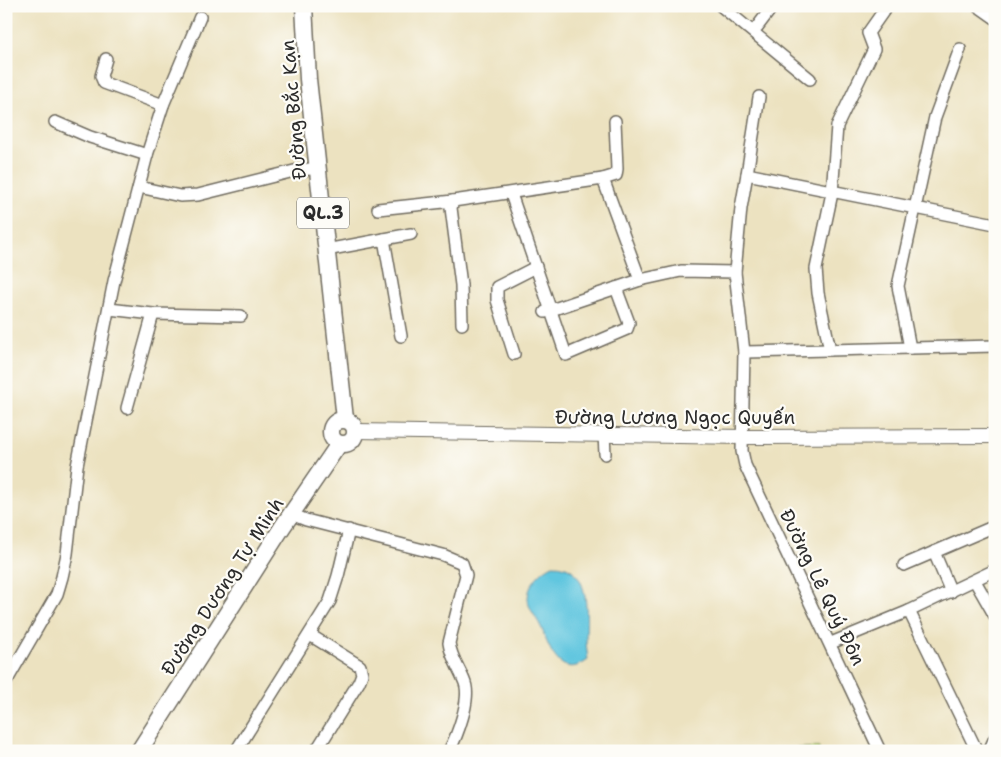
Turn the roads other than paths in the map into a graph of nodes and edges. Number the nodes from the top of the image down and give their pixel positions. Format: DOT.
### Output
graph roads {
  1 [pos="304,6"];
  2 [pos="722,6"];
  3 [pos="773,6"];
  4 [pos="888,6"];
  5 [pos="978,6"];
  6 [pos="200,18"];
  7 [pos="995,18"];
  8 [pos="754,31"];
  9 [pos="960,49"];
  10 [pos="106,59"];
  11 [pos="810,79"];
  12 [pos="759,97"];
  13 [pos="163,105"];
  14 [pos="615,120"];
  15 [pos="55,122"];
  16 [pos="146,155"];
  17 [pos="318,168"];
  18 [pos="747,174"];
  19 [pos="603,179"];
  20 [pos="138,187"];
  21 [pos="832,193"];
  22 [pos="511,194"];
  23 [pos="453,201"];
  24 [pos="378,209"];
  25 [pos="914,209"];
  26 [pos="995,224"];
  27 [pos="411,234"];
  28 [pos="384,239"];
  29 [pos="326,250"];
  30 [pos="536,267"];
  31 [pos="735,272"];
  32 [pos="640,280"];
  33 [pos="616,288"];
  34 [pos="109,309"];
  35 [pos="548,311"];
  36 [pos="153,314"];
  37 [pos="241,316"];
  38 [pos="462,324"];
  39 [pos="401,336"];
  40 [pos="995,346"];
  41 [pos="910,348"];
  42 [pos="830,350"];
  43 [pos="744,352"];
  44 [pos="514,354"];
  45 [pos="127,408"];
  46 [pos="350,425"];
  47 [pos="604,434"];
  48 [pos="995,436"];
  49 [pos="744,437"];
  50 [pos="605,454"];
  51 [pos="291,514"];
  52 [pos="995,526"];
  53 [pos="349,530"];
  54 [pos="934,552"];
  55 [pos="904,565"];
  56 [pos="995,570"];
  57 [pos="974,581"];
  58 [pos="951,592"];
  59 [pos="908,611"];
  60 [pos="995,616"];
  61 [pos="310,635"];
  62 [pos="831,643"];
  63 [pos="6,682"];
  64 [pos="995,738"];
  65 [pos="139,751"];
  66 [pos="236,751"];
  67 [pos="316,751"];
  68 [pos="449,751"];
  69 [pos="880,751"];
  70 [pos="977,751"];
  71 [pos="989,751"];
  1 -- 17 [label="highway, Đường Bắc Kạn / QL.3"];
  2 -- 8 [label="street"];
  3 -- 8 [label="street"];
  4 -- 21 [label="street"];
  5 -- 7 [label="street"];
  6 -- 13 [label="street"];
  8 -- 11 [label="street"];
  9 -- 25 [label="street"];
  10 -- 13 [label="street"];
  12 -- 18 [label="street, Đường Lê Quý Đôn"];
  13 -- 16 [label="street"];
  14 -- 19 [label="street"];
  15 -- 16 [label="street"];
  16 -- 20 [label="street"];
  17 -- 20 [label="street"];
  17 -- 29 [label="highway, Đường Bắc Kạn / QL.3"];
  18 -- 21 [label="street"];
  18 -- 31 [label="street, Đường Lê Quý Đôn"];
  19 -- 22 [label="street"];
  19 -- 32 [label="street"];
  20 -- 34 [label="street"];
  21 -- 25 [label="street"];
  21 -- 42 [label="street"];
  22 -- 23 [label="street"];
  22 -- 30 [label="street"];
  23 -- 24 [label="street"];
  23 -- 38 [label="street"];
  25 -- 26 [label="street"];
  25 -- 41 [label="street"];
  27 -- 28 [label="street"];
  28 -- 29 [label="street"];
  28 -- 39 [label="street"];
  29 -- 46 [label="highway, Đường Bắc Kạn / QL.3"];
  30 -- 35 [label="street"];
  30 -- 44 [label="street"];
  31 -- 32 [label="street"];
  31 -- 43 [label="street, Đường Lê Quý Đôn"];
  32 -- 33 [label="street"];
  33 -- 35 [label="street"];
  33 -- 35 [label="street"];
  34 -- 36 [label="street"];
  34 -- 63 [label="street"];
  36 -- 37 [label="street"];
  36 -- 45 [label="street"];
  40 -- 41 [label="street"];
  41 -- 42 [label="street"];
  42 -- 43 [label="street"];
  43 -- 49 [label="street, Đường Lê Quý Đôn"];
  46 -- 47 [label="main road, Đường Lương Ngọc Quyến"];
  46 -- 51 [label="highway, Đường Dương Tự Minh"];
  47 -- 49 [label="main road, Đường Lương Ngọc Quyến"];
  47 -- 50 [label="street"];
  48 -- 49 [label="main road, Đường Lương Ngọc Quyến"];
  49 -- 62 [label="street, Đường Lê Quý Đôn"];
  51 -- 53 [label="street"];
  51 -- 65 [label="highway, Đường Dương Tự Minh"];
  52 -- 54 [label="street"];
  53 -- 61 [label="street"];
  53 -- 68 [label="street"];
  54 -- 55 [label="street"];
  54 -- 58 [label="street"];
  56 -- 57 [label="street"];
  57 -- 58 [label="street"];
  57 -- 60 [label="street"];
  58 -- 59 [label="street"];
  59 -- 62 [label="street"];
  59 -- 70 [label="street"];
  61 -- 66 [label="street"];
  61 -- 67 [label="street"];
  62 -- 69 [label="street, Đường Lê Quý Đôn"];
  64 -- 71 [label="street"];
}
